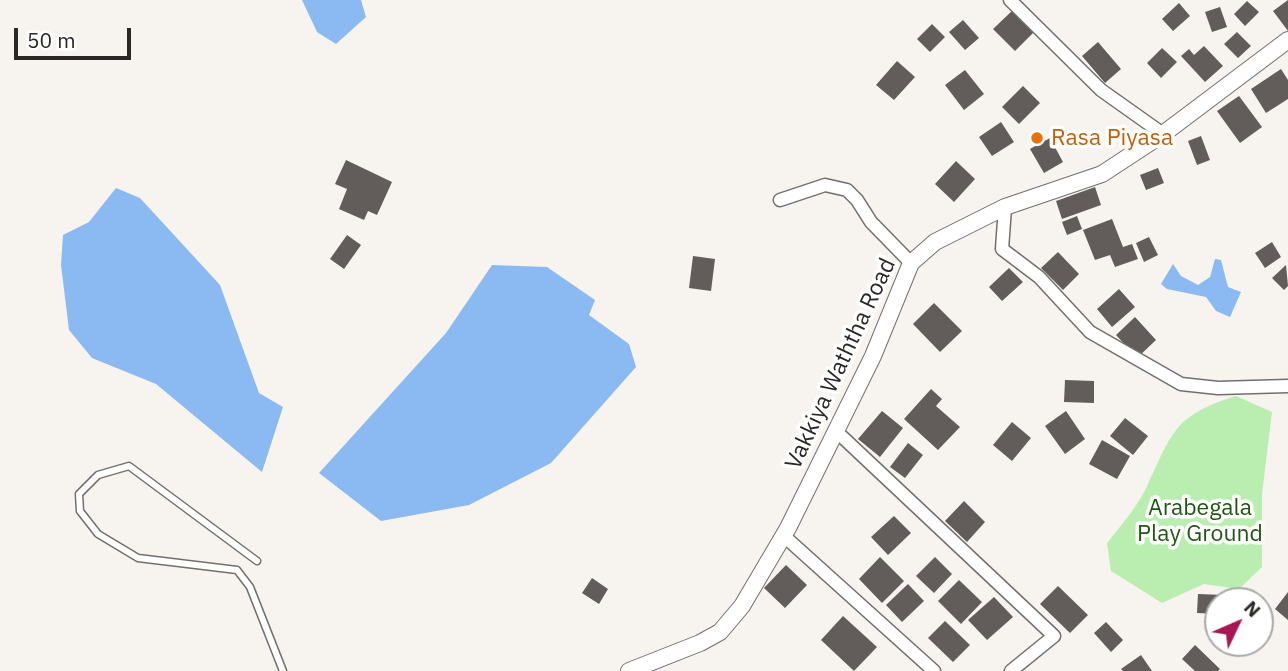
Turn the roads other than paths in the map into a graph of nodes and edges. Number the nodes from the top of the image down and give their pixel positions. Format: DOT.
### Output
graph roads {
  1 [pos="1010,0"];
  2 [pos="1288,40"];
  3 [pos="1163,134"];
  4 [pos="780,200"];
  5 [pos="1005,207"];
  6 [pos="911,263"];
  7 [pos="1288,386"];
  8 [pos="836,431"];
  9 [pos="784,536"];
  10 [pos="257,561"];
  11 [pos="284,671"];
  12 [pos="629,671"];
  13 [pos="934,671"];
  14 [pos="1011,671"];
  1 -- 3 [label="street"];
  2 -- 3 [label="street, Vakkiya Waththa Road"];
  3 -- 5 [label="street, Vakkiya Waththa Road"];
  4 -- 6 [label="street"];
  5 -- 6 [label="street, Vakkiya Waththa Road"];
  5 -- 7 [label="street"];
  6 -- 8 [label="street, Vakkiya Waththa Road"];
  8 -- 9 [label="street, Vakkiya Waththa Road"];
  8 -- 14 [label="street"];
  9 -- 12 [label="street, Vakkiya Waththa Road"];
  9 -- 13 [label="street"];
  10 -- 11 [label="lane"];
}
